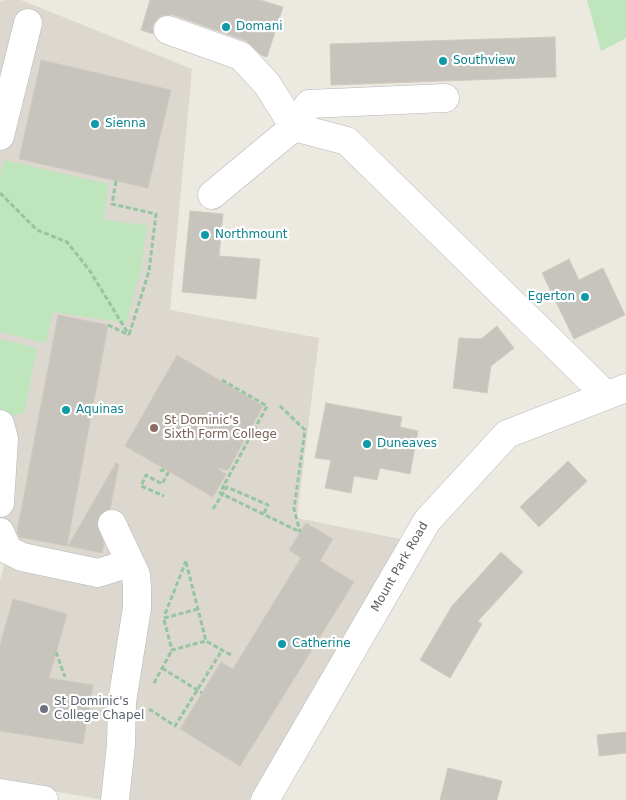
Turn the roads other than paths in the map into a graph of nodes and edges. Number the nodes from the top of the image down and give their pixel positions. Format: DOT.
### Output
graph roads {
  1 [pos="28,23"];
  2 [pos="168,30"];
  3 [pos="9,62"];
  4 [pos="446,98"];
  5 [pos="294,127"];
  6 [pos="0,136"];
  7 [pos="212,195"];
  8 [pos="616,392"];
  9 [pos="0,424"];
  10 [pos="0,503"];
  11 [pos="112,524"];
  12 [pos="0,532"];
  13 [pos="130,563"];
  14 [pos="0,793"];
  15 [pos="44,800"];
  16 [pos="115,800"];
  17 [pos="265,800"];
  1 -- 3 [label="street"];
  2 -- 5 [label="street"];
  3 -- 6 [label="street"];
  4 -- 5 [label="street"];
  5 -- 7 [label="street"];
  5 -- 8 [label="street"];
  8 -- 17 [label="street, Mount Park Road"];
  9 -- 10 [label="street"];
  11 -- 13 [label="street"];
  12 -- 13 [label="street"];
  13 -- 16 [label="street"];
  14 -- 15 [label="street"];
}
